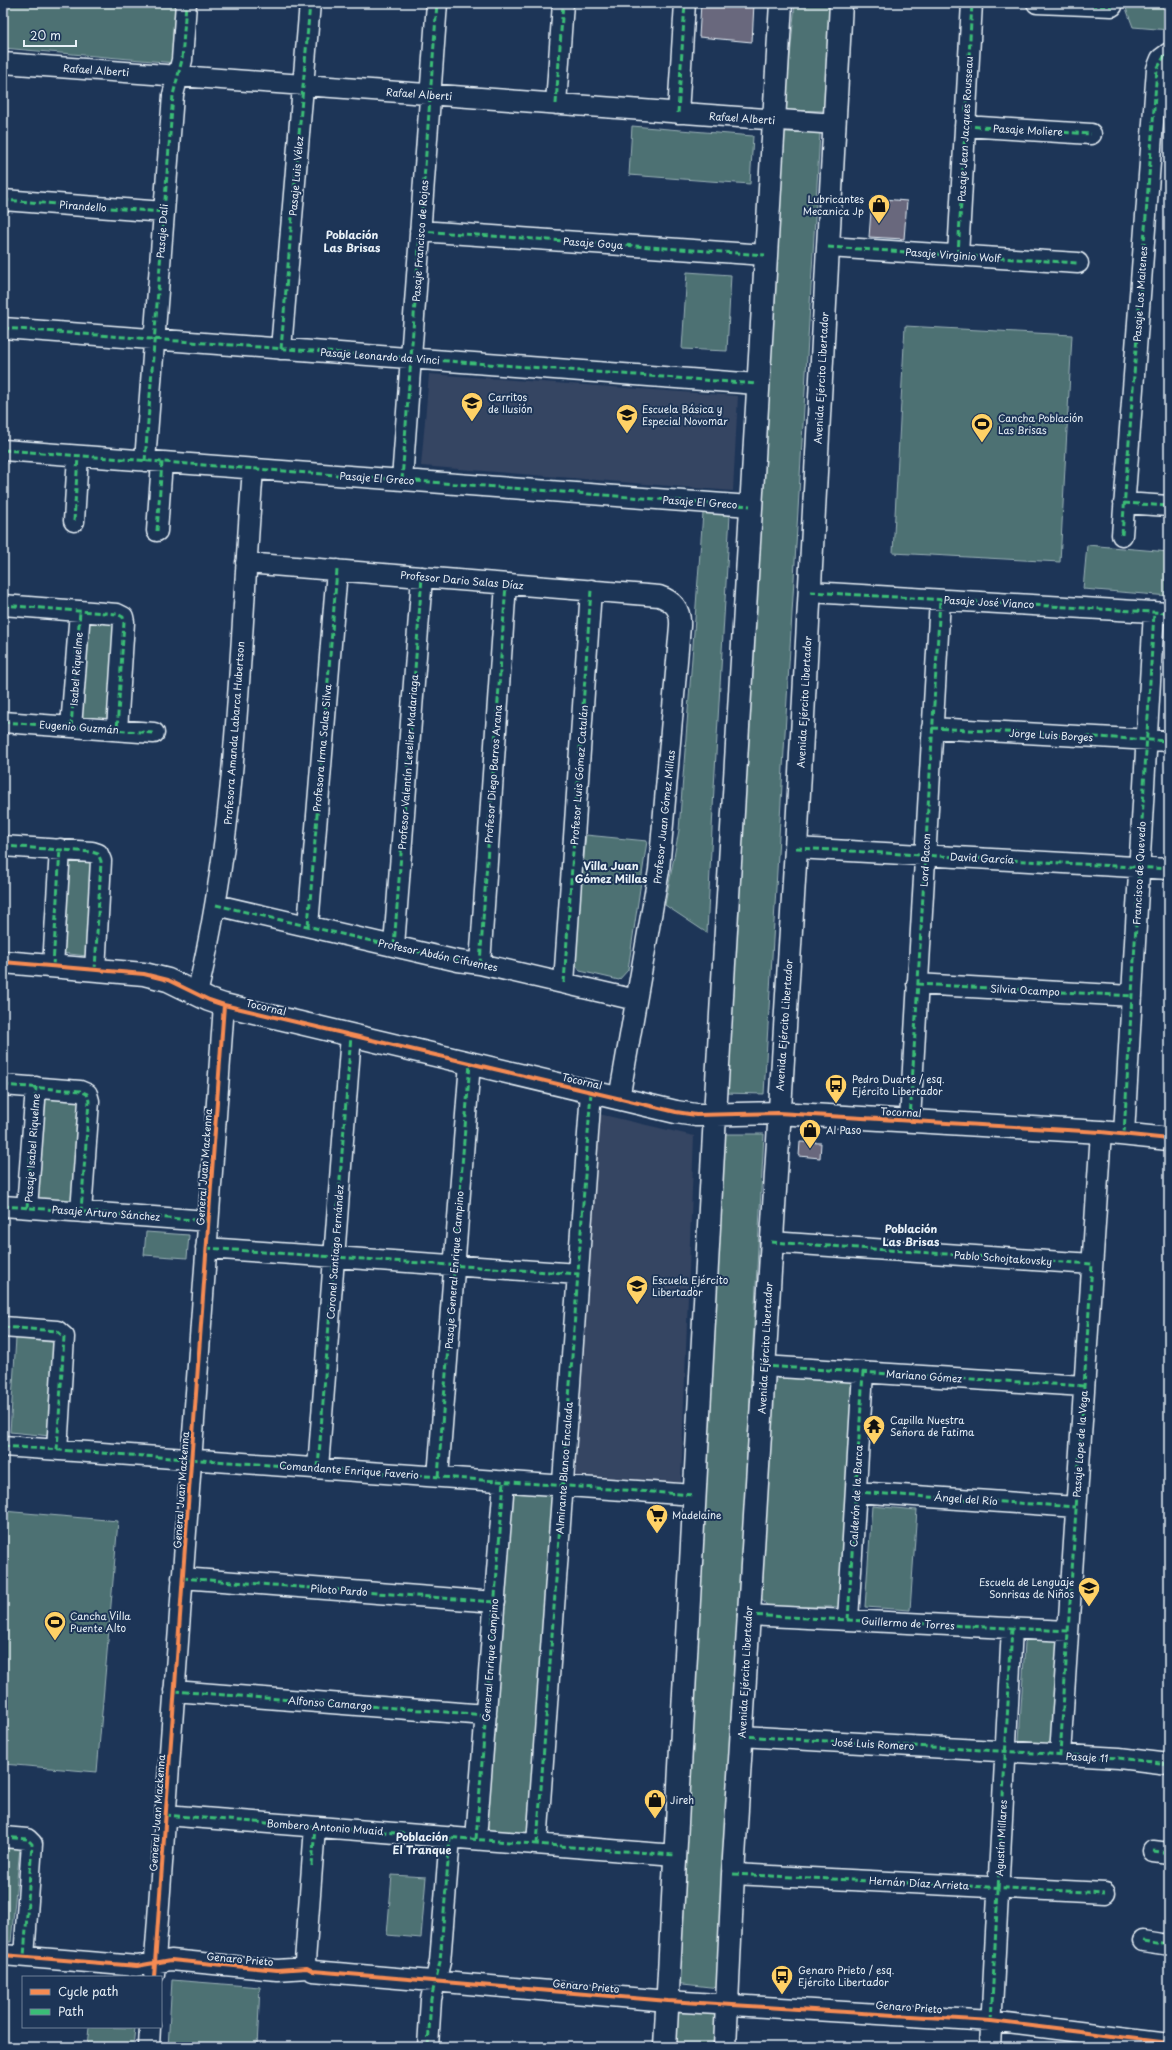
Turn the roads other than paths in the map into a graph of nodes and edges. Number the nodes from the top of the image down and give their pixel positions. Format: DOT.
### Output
graph roads {
  1 [pos="186,3"];
  2 [pos="310,3"];
  3 [pos="437,3"];
  4 [pos="563,3"];
  5 [pos="685,3"];
  6 [pos="781,3"];
  7 [pos="841,3"];
  8 [pos="972,3"];
  9 [pos="1037,3"];
  10 [pos="1112,6"];
  11 [pos="1167,54"];
  12 [pos="3,63"];
  13 [pos="178,76"];
  14 [pos="303,86"];
  15 [pos="430,95"];
  16 [pos="556,104"];
  17 [pos="678,114"];
  18 [pos="773,121"];
  19 [pos="835,124"];
  20 [pos="965,126"];
  21 [pos="1091,134"];
  22 [pos="3,200"];
  23 [pos="164,212"];
  24 [pos="420,231"];
  25 [pos="828,247"];
  26 [pos="765,255"];
  27 [pos="958,255"];
  28 [pos="1078,263"];
  29 [pos="3,328"];
  30 [pos="154,339"];
  31 [pos="281,349"];
  32 [pos="411,359"];
  33 [pos="757,384"];
  34 [pos="3,450"];
  35 [pos="78,456"];
  36 [pos="153,462"];
  37 [pos="253,469"];
  38 [pos="402,480"];
  39 [pos="1124,503"];
  40 [pos="750,506"];
  41 [pos="1169,506"];
  42 [pos="74,521"];
  43 [pos="157,531"];
  44 [pos="1122,535"];
  45 [pos="246,563"];
  46 [pos="337,570"];
  47 [pos="422,577"];
  48 [pos="506,584"];
  49 [pos="591,590"];
  50 [pos="810,592"];
  51 [pos="940,600"];
  52 [pos="3,605"];
  53 [pos="675,605"];
  54 [pos="80,611"];
  55 [pos="1162,612"];
  56 [pos="3,722"];
  57 [pos="71,727"];
  58 [pos="932,728"];
  59 [pos="116,730"];
  60 [pos="154,733"];
  61 [pos="1147,740"];
  62 [pos="1169,741"];
  63 [pos="3,846"];
  64 [pos="796,848"];
  65 [pos="60,849"];
  66 [pos="925,855"];
  67 [pos="1140,868"];
  68 [pos="1169,869"];
  69 [pos="216,905"];
  70 [pos="308,926"];
  71 [pos="394,946"];
  72 [pos="3,962"];
  73 [pos="480,964"];
  74 [pos="53,966"];
  75 [pos="95,970"];
  76 [pos="564,983"];
  77 [pos="917,984"];
  78 [pos="197,994"];
  79 [pos="1132,996"];
  80 [pos="636,1000"];
  81 [pos="224,1005"];
  82 [pos="351,1035"];
  83 [pos="470,1063"];
  84 [pos="3,1085"];
  85 [pos="36,1087"];
  86 [pos="591,1092"];
  87 [pos="619,1099"];
  88 [pos="778,1113"];
  89 [pos="715,1115"];
  90 [pos="910,1120"];
  91 [pos="1100,1132"];
  92 [pos="1124,1134"];
  93 [pos="1169,1140"];
  94 [pos="3,1206"];
  95 [pos="27,1208"];
  96 [pos="81,1212"];
  97 [pos="208,1221"];
  98 [pos="771,1242"];
  99 [pos="206,1248"];
  100 [pos="334,1257"];
  101 [pos="1092,1264"];
  102 [pos="455,1265"];
  103 [pos="578,1274"];
  104 [pos="3,1327"];
  105 [pos="764,1366"];
  106 [pos="863,1372"];
  107 [pos="1084,1386"];
  108 [pos="3,1446"];
  109 [pos="57,1450"];
  110 [pos="191,1460"];
  111 [pos="318,1468"];
  112 [pos="438,1477"];
  113 [pos="504,1481"];
  114 [pos="563,1486"];
  115 [pos="856,1492"];
  116 [pos="694,1495"];
  117 [pos="1076,1507"];
  118 [pos="182,1578"];
  119 [pos="495,1602"];
  120 [pos="748,1615"];
  121 [pos="848,1620"];
  122 [pos="1012,1628"];
  123 [pos="1068,1631"];
  124 [pos="174,1691"];
  125 [pos="486,1715"];
  126 [pos="741,1736"];
  127 [pos="1006,1752"];
  128 [pos="1060,1755"];
  129 [pos="1169,1764"];
  130 [pos="165,1815"];
  131 [pos="314,1827"];
  132 [pos="3,1837"];
  133 [pos="450,1837"];
  134 [pos="476,1839"];
  135 [pos="537,1844"];
  136 [pos="675,1855"];
  137 [pos="733,1874"];
  138 [pos="998,1887"];
  139 [pos="1104,1893"];
  140 [pos="1143,1941"];
  141 [pos="1169,1945"];
  142 [pos="3,1956"];
  143 [pos="24,1957"];
  144 [pos="307,1968"];
  145 [pos="154,1970"];
  146 [pos="435,1981"];
  147 [pos="668,2001"];
  148 [pos="727,2004"];
  149 [pos="991,2021"];
  150 [pos="150,2028"];
  151 [pos="1169,2043"];
  152 [pos="149,2047"];
  153 [pos="428,2047"];
  154 [pos="665,2047"];
  155 [pos="725,2047"];
  156 [pos="990,2047"];
  1 -- 13 [label="street, Pasaje Dali"];
  2 -- 14 [label="street, Pasaje Luis Vélez"];
  3 -- 15 [label="street, Pasaje Francisco de Rojas"];
  4 -- 16 [label="street"];
  5 -- 17 [label="street"];
  6 -- 18 [label="main road"];
  7 -- 19 [label="main road, Avenida Ejército Libertador"];
  8 -- 20 [label="street, Pasaje Jean Jacques Rousseau"];
  9 -- 10 [label="street"];
  11 -- 39 [label="street, Pasaje Los Maitenes"];
  12 -- 13 [label="street, Rafael Alberti"];
  13 -- 14 [label="street, Rafael Alberti"];
  13 -- 23 [label="street, Pasaje Dali"];
  14 -- 15 [label="street, Rafael Alberti"];
  14 -- 31 [label="street, Pasaje Luis Vélez"];
  15 -- 16 [label="street, Rafael Alberti"];
  15 -- 24 [label="street, Pasaje Francisco de Rojas"];
  16 -- 17 [label="street, Rafael Alberti"];
  17 -- 18 [label="street, Rafael Alberti"];
  18 -- 19 [label="street, Rafael Alberti"];
  18 -- 26 [label="main road"];
  19 -- 25 [label="main road, Avenida Ejército Libertador"];
  20 -- 21 [label="street, Pasaje Moliere"];
  20 -- 27 [label="street, Pasaje Jean Jacques Rousseau"];
  22 -- 23 [label="street, Pirandello"];
  23 -- 30 [label="street, Pasaje Dali"];
  24 -- 26 [label="street, Pasaje Goya"];
  24 -- 32 [label="street, Pasaje Francisco de Rojas"];
  25 -- 27 [label="street, Pasaje Virginio Wolf"];
  25 -- 50 [label="main road, Avenida Ejército Libertador"];
  26 -- 33 [label="main road"];
  27 -- 28 [label="street, Pasaje Virginio Wolf"];
  29 -- 30 [label="street, Pasaje Leonardo da Vinci"];
  30 -- 31 [label="street, Pasaje Leonardo da Vinci"];
  30 -- 36 [label="street, Pasaje Dali"];
  31 -- 32 [label="street, Pasaje Leonardo da Vinci"];
  32 -- 33 [label="street, Pasaje Leonardo da Vinci"];
  32 -- 38 [label="street, Pasaje Francisco de Rojas"];
  33 -- 40 [label="main road"];
  34 -- 35 [label="street, Pasaje El Greco"];
  35 -- 36 [label="street, Pasaje El Greco"];
  35 -- 42 [label="street"];
  36 -- 37 [label="street, Pasaje El Greco"];
  36 -- 43 [label="street, Pasaje Dali"];
  37 -- 38 [label="street, Pasaje El Greco"];
  37 -- 45 [label="street, Profesora Amanda Labarca Hubertson"];
  38 -- 40 [label="street, Pasaje El Greco"];
  39 -- 41 [label="street"];
  39 -- 44 [label="street, Pasaje Los Maitenes"];
  40 -- 89 [label="main road"];
  45 -- 46 [label="street, Profesor Dario Salas Díaz"];
  45 -- 69 [label="street, Profesora Amanda Labarca Hubertson"];
  46 -- 47 [label="street, Profesor Dario Salas Díaz"];
  46 -- 70 [label="street, Profesora Irma Salas Silva"];
  47 -- 48 [label="street, Profesor Dario Salas Díaz"];
  47 -- 71 [label="street, Profesor Valentín Letelier Madariaga"];
  48 -- 49 [label="street, Profesor Dario Salas Díaz"];
  48 -- 73 [label="street, Profesor Diego Barros Arana"];
  49 -- 53 [label="street, Profesor Dario Salas Díaz"];
  49 -- 76 [label="street, Profesor Luis Gómez Catalán"];
  50 -- 51 [label="street, Pasaje José Vianco"];
  50 -- 64 [label="main road, Avenida Ejército Libertador"];
  51 -- 55 [label="street, Pasaje José Vianco"];
  51 -- 58 [label="street, Lord Bacon"];
  52 -- 54 [label="street"];
  53 -- 80 [label="street, Profesor Juan Gómez Millas"];
  54 -- 57 [label="street, Isabel Riquelme"];
  54 -- 59 [label="street"];
  55 -- 61 [label="street, Francisco de Quevedo"];
  56 -- 57 [label="street, Eugenio Guzmán"];
  57 -- 59 [label="street, Eugenio Guzmán"];
  58 -- 61 [label="street, Jorge Luis Borges"];
  58 -- 66 [label="street, Lord Bacon"];
  59 -- 60 [label="street, Eugenio Guzmán"];
  61 -- 62 [label="street, Jorge Luis Borges"];
  61 -- 67 [label="street, Francisco de Quevedo"];
  63 -- 65 [label="street"];
  64 -- 66 [label="street, David García"];
  64 -- 88 [label="main road, Avenida Ejército Libertador"];
  65 -- 74 [label="street"];
  65 -- 75 [label="street"];
  66 -- 67 [label="street, David García"];
  66 -- 77 [label="street, Lord Bacon"];
  67 -- 68 [label="street, David García"];
  67 -- 79 [label="street, Francisco de Quevedo"];
  69 -- 70 [label="street, Profesor Abdón Cifuentes"];
  69 -- 78 [label="street, Profesora Amanda Labarca Hubertson"];
  70 -- 71 [label="street, Profesor Abdón Cifuentes"];
  71 -- 73 [label="street, Profesor Abdón Cifuentes"];
  72 -- 74 [label="main road, Tocornal"];
  73 -- 76 [label="street, Profesor Abdón Cifuentes"];
  74 -- 75 [label="main road, Tocornal"];
  75 -- 78 [label="main road, Tocornal"];
  76 -- 80 [label="street, Profesor Abdón Cifuentes"];
  77 -- 79 [label="street, Silvia Ocampo"];
  77 -- 90 [label="street, Lord Bacon"];
  78 -- 81 [label="main road, Tocornal"];
  79 -- 92 [label="street, Francisco de Quevedo"];
  80 -- 87 [label="street, Profesor Juan Gómez Millas"];
  81 -- 82 [label="main road, Tocornal"];
  81 -- 97 [label="street, General Juan Mackenna"];
  82 -- 83 [label="main road, Tocornal"];
  82 -- 100 [label="street, Coronel Santiago Fernández"];
  83 -- 86 [label="main road, Tocornal"];
  83 -- 102 [label="street, Pasaje General Enrique Campino"];
  84 -- 85 [label="street"];
  85 -- 95 [label="street, Pasaje Isabel Riquelme"];
  85 -- 96 [label="street"];
  86 -- 87 [label="main road, Tocornal"];
  86 -- 103 [label="street, Almirante Blanco Encalada"];
  87 -- 89 [label="main road, Tocornal"];
  88 -- 89 [label="main road, Tocornal"];
  88 -- 90 [label="main road, Tocornal"];
  88 -- 98 [label="main road, Avenida Ejército Libertador"];
  89 -- 116 [label="main road"];
  90 -- 91 [label="main road, Tocornal"];
  91 -- 92 [label="main road, Tocornal"];
  91 -- 101 [label="street, Pasaje Lope de la Vega"];
  92 -- 93 [label="main road, Tocornal"];
  94 -- 95 [label="street, Pasaje Arturo Sánchez"];
  95 -- 96 [label="street, Pasaje Arturo Sánchez"];
  96 -- 97 [label="street, Pasaje Arturo Sánchez"];
  97 -- 99 [label="street, General Juan Mackenna"];
  98 -- 101 [label="street, Pablo Schojtakovsky"];
  98 -- 105 [label="main road, Avenida Ejército Libertador"];
  99 -- 100 [label="street"];
  99 -- 110 [label="street, General Juan Mackenna"];
  100 -- 102 [label="street"];
  100 -- 111 [label="street, Coronel Santiago Fernández"];
  101 -- 107 [label="street, Pasaje Lope de la Vega"];
  102 -- 103 [label="street"];
  102 -- 112 [label="street, Pasaje General Enrique Campino"];
  103 -- 114 [label="street, Almirante Blanco Encalada"];
  104 -- 109 [label="street"];
  105 -- 106 [label="street, Mariano Gómez"];
  105 -- 120 [label="main road, Avenida Ejército Libertador"];
  106 -- 107 [label="street, Mariano Gómez"];
  106 -- 115 [label="street, Calderón de la Barca"];
  107 -- 117 [label="street, Pasaje Lope de la Vega"];
  108 -- 109 [label="street, Comandante Enrique Faverio"];
  109 -- 110 [label="street, Comandante Enrique Faverio"];
  110 -- 111 [label="street, Comandante Enrique Faverio"];
  110 -- 118 [label="street, General Juan Mackenna"];
  111 -- 112 [label="street, Comandante Enrique Faverio"];
  112 -- 113 [label="street, Comandante Enrique Faverio"];
  113 -- 114 [label="street, Comandante Enrique Faverio"];
  113 -- 119 [label="street, General Enrique Campino"];
  114 -- 116 [label="street, Comandante Enrique Faverio"];
  114 -- 135 [label="street, Almirante Blanco Encalada"];
  115 -- 117 [label="street, Ángel del Río"];
  115 -- 121 [label="street, Calderón de la Barca"];
  116 -- 136 [label="main road"];
  117 -- 123 [label="street, Pasaje Lope de la Vega"];
  118 -- 119 [label="street, Piloto Pardo"];
  118 -- 124 [label="street, General Juan Mackenna"];
  119 -- 125 [label="street, General Enrique Campino"];
  120 -- 121 [label="street, Guillermo de Torres"];
  120 -- 126 [label="main road, Avenida Ejército Libertador"];
  121 -- 122 [label="street, Guillermo de Torres"];
  122 -- 123 [label="street, Guillermo de Torres"];
  122 -- 127 [label="street, Agustín Millares"];
  123 -- 128 [label="street, Pasaje Lope de la Vega"];
  124 -- 125 [label="street, Alfonso Camargo"];
  124 -- 130 [label="street, General Juan Mackenna"];
  125 -- 134 [label="street, General Enrique Campino"];
  126 -- 127 [label="street, José Luis Romero"];
  126 -- 137 [label="main road, Avenida Ejército Libertador"];
  127 -- 128 [label="street, Pasaje 11"];
  127 -- 138 [label="street, Agustín Millares"];
  128 -- 129 [label="street, Pasaje 11"];
  130 -- 131 [label="street, Bombero Antonio Muaid"];
  130 -- 145 [label="street, General Juan Mackenna"];
  131 -- 133 [label="street, Bombero Antonio Muaid"];
  131 -- 144 [label="street"];
  132 -- 143 [label="street"];
  133 -- 134 [label="street, Bombero Antonio Muaid"];
  133 -- 146 [label="street"];
  134 -- 135 [label="street, Bombero Antonio Muaid"];
  135 -- 136 [label="street, Bombero Antonio Muaid"];
  136 -- 147 [label="main road"];
  137 -- 138 [label="street, Hernán Díaz Arrieta"];
  137 -- 148 [label="main road, Avenida Ejército Libertador"];
  138 -- 139 [label="street, Hernán Díaz Arrieta"];
  138 -- 149 [label="street, Agustín Millares"];
  140 -- 141 [label="street"];
  142 -- 143 [label="street, Genaro Prieto"];
  143 -- 145 [label="street, Genaro Prieto"];
  144 -- 145 [label="street, Genaro Prieto"];
  144 -- 146 [label="street, Genaro Prieto"];
  146 -- 147 [label="street, Genaro Prieto"];
  146 -- 153 [label="street"];
  147 -- 148 [label="street, Genaro Prieto"];
  147 -- 154 [label="main road"];
  148 -- 149 [label="street, Genaro Prieto"];
  148 -- 155 [label="main road, Avenida Ejército Libertador"];
  149 -- 151 [label="street, Genaro Prieto"];
  149 -- 156 [label="street, Agustín Millares"];
  150 -- 152 [label="street"];
}
